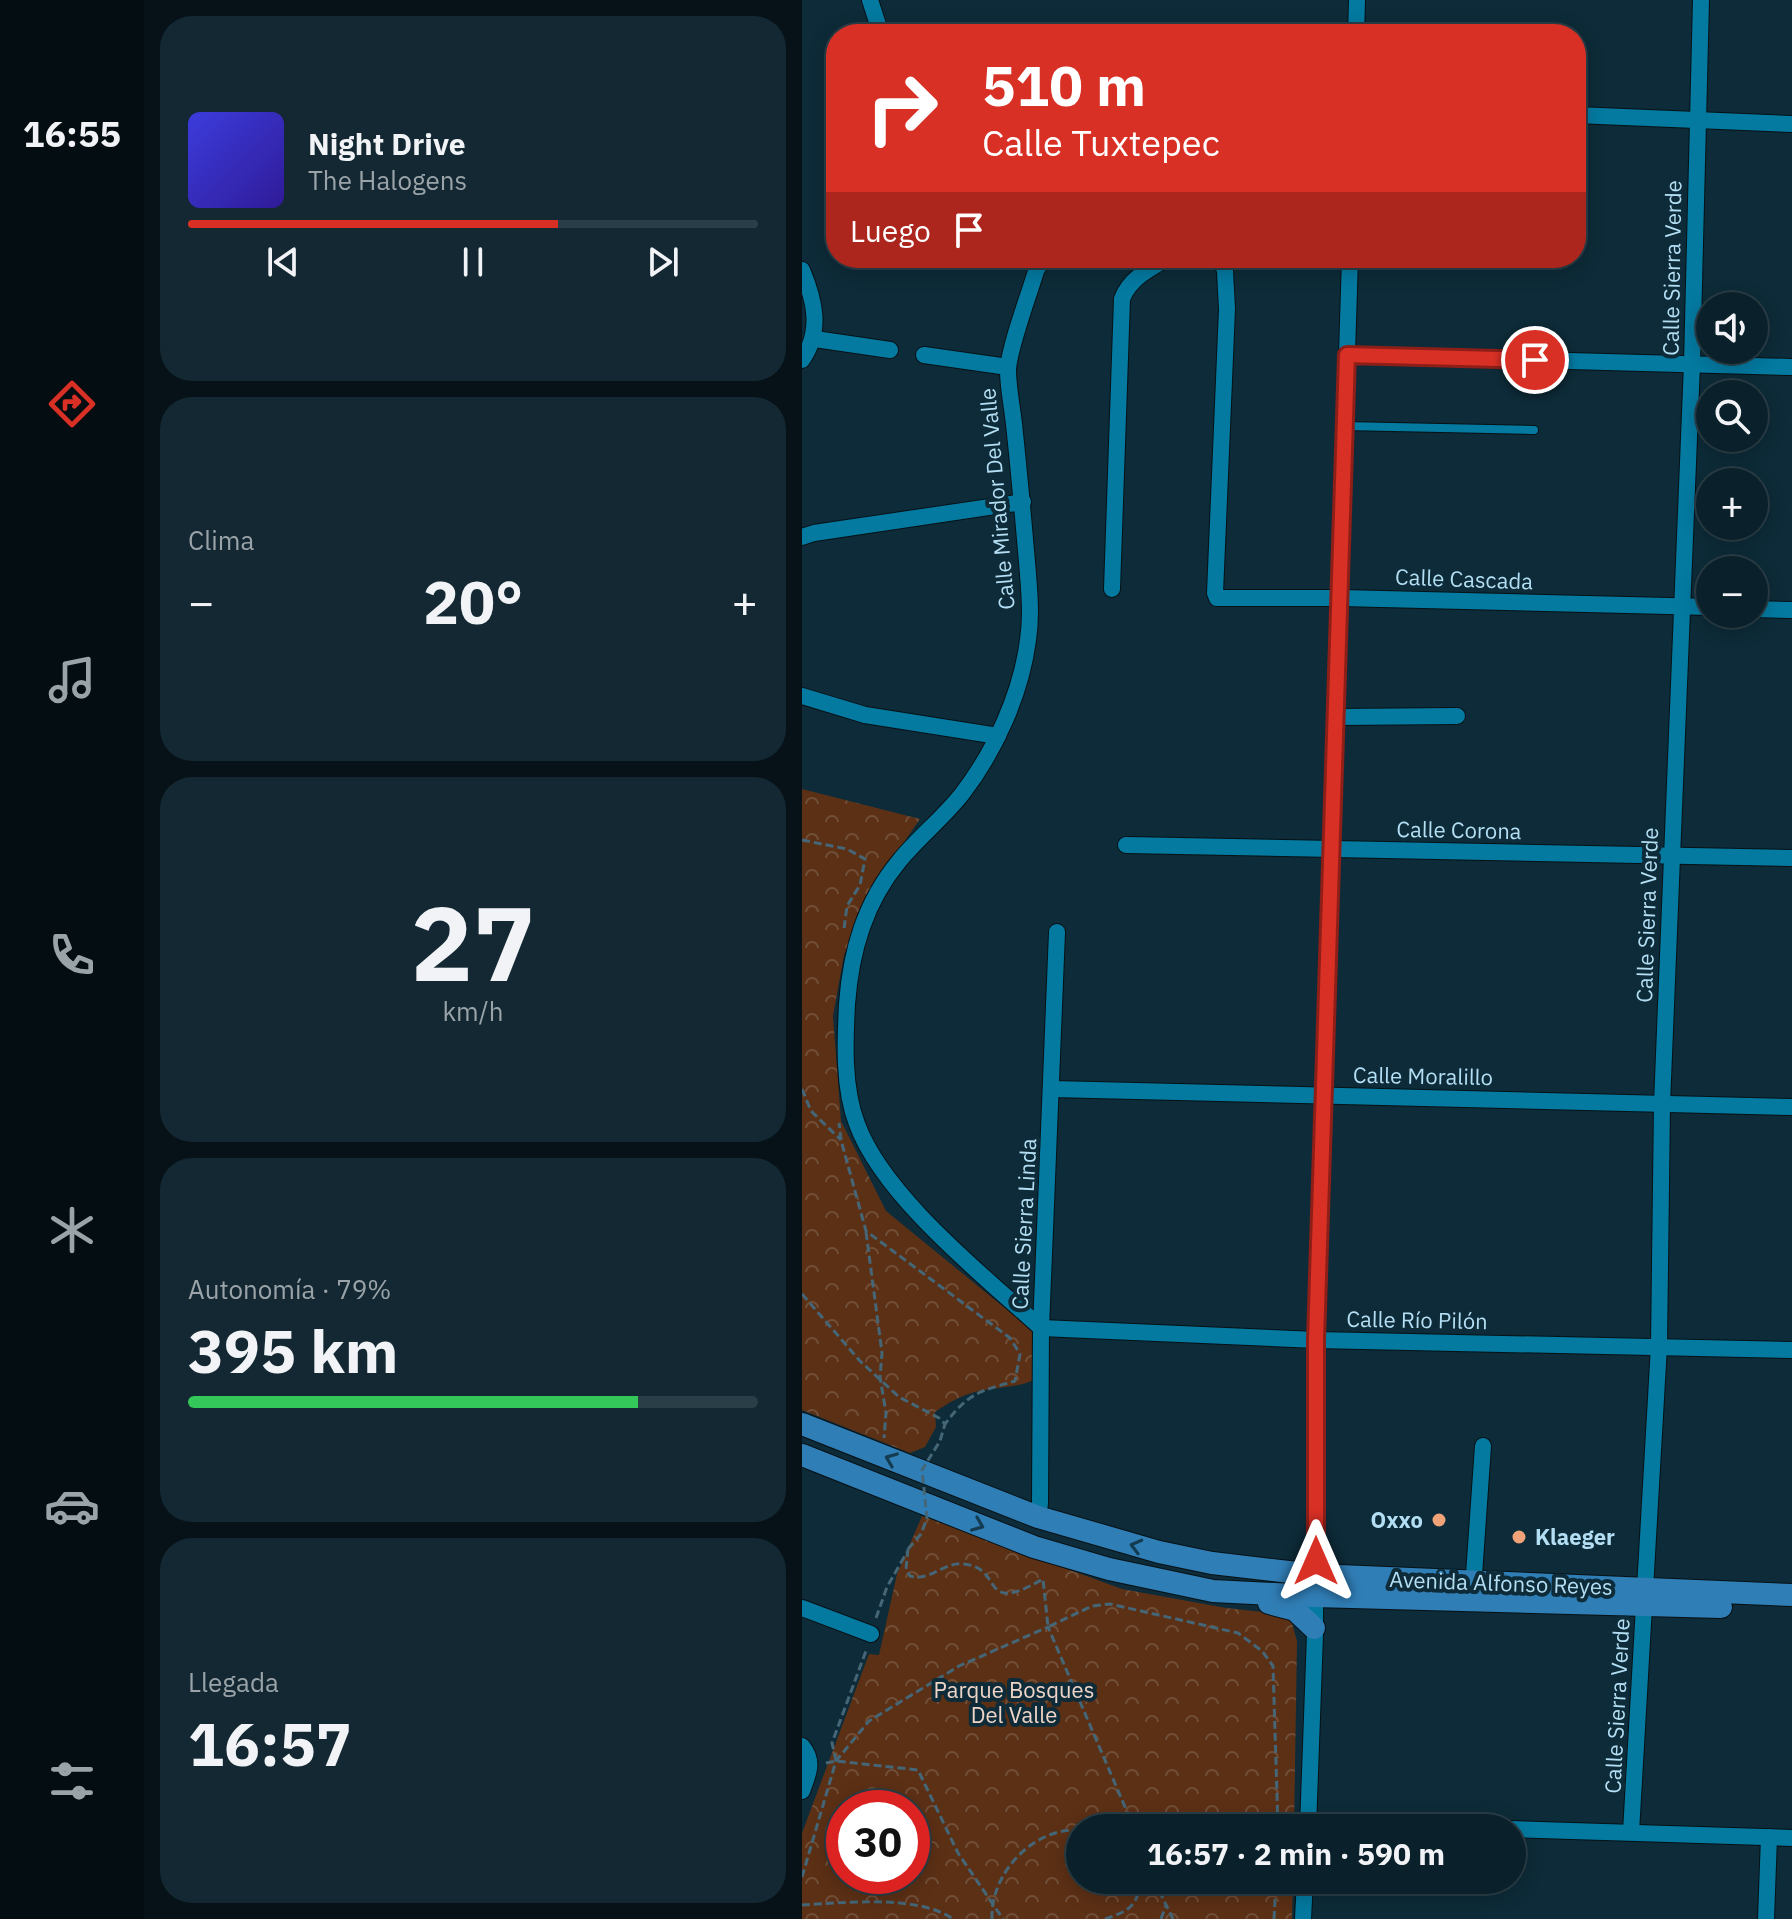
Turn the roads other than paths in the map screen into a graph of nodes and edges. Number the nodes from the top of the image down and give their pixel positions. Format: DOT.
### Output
graph roads {
  1 [pos="870,0"];
  2 [pos="1357,0"];
  3 [pos="1701,0"];
  4 [pos="878,24"];
  5 [pos="1356,24"];
  6 [pos="1586,115"];
  7 [pos="1698,119"];
  8 [pos="1792,124"];
  9 [pos="1038,268"];
  10 [pos="1151,268"];
  11 [pos="1224,268"];
  12 [pos="1350,268"];
  13 [pos="802,270"];
  14 [pos="815,339"];
  15 [pos="890,350"];
  16 [pos="924,355"];
  17 [pos="1347,355"];
  18 [pos="802,360"];
  19 [pos="1692,364"];
  20 [pos="1008,367"];
  21 [pos="1792,367"];
  22 [pos="1344,426"];
  23 [pos="1534,430"];
  24 [pos="1023,502"];
  25 [pos="802,537"];
  26 [pos="1112,589"];
  27 [pos="1341,598"];
  28 [pos="1681,605"];
  29 [pos="1696,606"];
  30 [pos="1768,609"];
  31 [pos="1792,610"];
  32 [pos="802,696"];
  33 [pos="1457,716"];
  34 [pos="1337,717"];
  35 [pos="998,736"];
  36 [pos="1126,845"];
  37 [pos="1333,850"];
  38 [pos="1672,855"];
  39 [pos="1792,858"];
  40 [pos="1057,932"];
  41 [pos="1052,1089"];
  42 [pos="1324,1096"];
  43 [pos="1662,1104"];
  44 [pos="1792,1107"];
  45 [pos="1041,1328"];
  46 [pos="1316,1340"];
  47 [pos="1659,1346"];
  48 [pos="1792,1350"];
  49 [pos="802,1424"];
  50 [pos="1483,1446"];
  51 [pos="802,1455"];
  52 [pos="1038,1517"];
  53 [pos="1315,1586"];
  54 [pos="1473,1590"];
  55 [pos="1213,1591"];
  56 [pos="1792,1595"];
  57 [pos="1645,1597"];
  58 [pos="802,1608"];
  59 [pos="1792,1611"];
  60 [pos="1314,1628"];
  61 [pos="871,1634"];
  62 [pos="802,1746"];
  63 [pos="802,1791"];
  64 [pos="1308,1814"];
  65 [pos="1526,1829"];
  66 [pos="1631,1832"];
  67 [pos="1769,1837"];
  68 [pos="1792,1838"];
  69 [pos="1304,1894"];
  70 [pos="1303,1919"];
  71 [pos="1766,1919"];
  1 -- 4 [label="street"];
  2 -- 5 [label="street"];
  3 -- 7 [label="street, Calle Sierra Verde"];
  6 -- 7 [label="street"];
  7 -- 8 [label="street"];
  7 -- 19 [label="street, Calle Sierra Verde"];
  9 -- 20 [label="street, Calle Mirador Del Valle"];
  10 -- 26 [label="street"];
  11 -- 27 [label="street, Calle Cascada"];
  12 -- 17 [label="street"];
  13 -- 14 [label="street"];
  14 -- 15 [label="street"];
  14 -- 18 [label="street"];
  16 -- 20 [label="street"];
  17 -- 19 [label="street"];
  17 -- 22 [label="street"];
  19 -- 21 [label="street"];
  19 -- 28 [label="street, Calle Sierra Verde"];
  20 -- 24 [label="street, Calle Mirador Del Valle"];
  22 -- 23 [label="lane"];
  22 -- 27 [label="street"];
  24 -- 25 [label="street"];
  24 -- 35 [label="street, Calle Mirador Del Valle"];
  27 -- 28 [label="street, Calle Cascada"];
  27 -- 34 [label="street"];
  28 -- 29 [label="street, Calle Cascada"];
  28 -- 38 [label="street, Calle Sierra Verde"];
  30 -- 31 [label="street"];
  32 -- 35 [label="street"];
  33 -- 34 [label="street"];
  34 -- 37 [label="street"];
  35 -- 45 [label="street, Calle Mirador Del Valle"];
  36 -- 37 [label="street, Calle Corona"];
  37 -- 38 [label="street, Calle Corona"];
  37 -- 42 [label="street"];
  38 -- 39 [label="street, Calle Corona"];
  38 -- 43 [label="street, Calle Sierra Verde"];
  40 -- 41 [label="street, Calle Sierra Linda"];
  41 -- 42 [label="street, Calle Moralillo"];
  41 -- 45 [label="street, Calle Sierra Linda"];
  42 -- 43 [label="street, Calle Moralillo"];
  42 -- 46 [label="street"];
  43 -- 44 [label="street, Calle Moralillo"];
  43 -- 47 [label="street, Calle Sierra Verde"];
  45 -- 46 [label="street, Calle Río Pilón"];
  45 -- 52 [label="street, Calle Sierra Linda"];
  46 -- 47 [label="street, Calle Río Pilón"];
  46 -- 53 [label="street"];
  47 -- 48 [label="street, Calle Río Pilón"];
  47 -- 57 [label="street, Calle Sierra Verde"];
  52 -- 49 [label="main road, Avenida Alfonso Reyes, one-way"];
  50 -- 54 [label="street"];
  51 -- 55 [label="main road, Avenida Alfonso Reyes, one-way"];
  53 -- 52 [label="main road, Avenida Alfonso Reyes, one-way"];
  53 -- 54 [label="main road, Avenida Alfonso Reyes"];
  53 -- 55 [label="main road, Avenida Alfonso Reyes"];
  53 -- 60 [label="street"];
  54 -- 57 [label="main road, Avenida Alfonso Reyes"];
  55 -- 60 [label="main road"];
  56 -- 57 [label="main road, Avenida Alfonso Reyes"];
  57 -- 59 [label="main road, Avenida Alfonso Reyes"];
  57 -- 66 [label="street, Calle Sierra Verde"];
  58 -- 61 [label="street"];
  60 -- 64 [label="street"];
  62 -- 63 [label="street"];
  65 -- 66 [label="street"];
  66 -- 67 [label="street"];
  67 -- 68 [label="street"];
  67 -- 71 [label="street"];
  69 -- 70 [label="street"];
}
